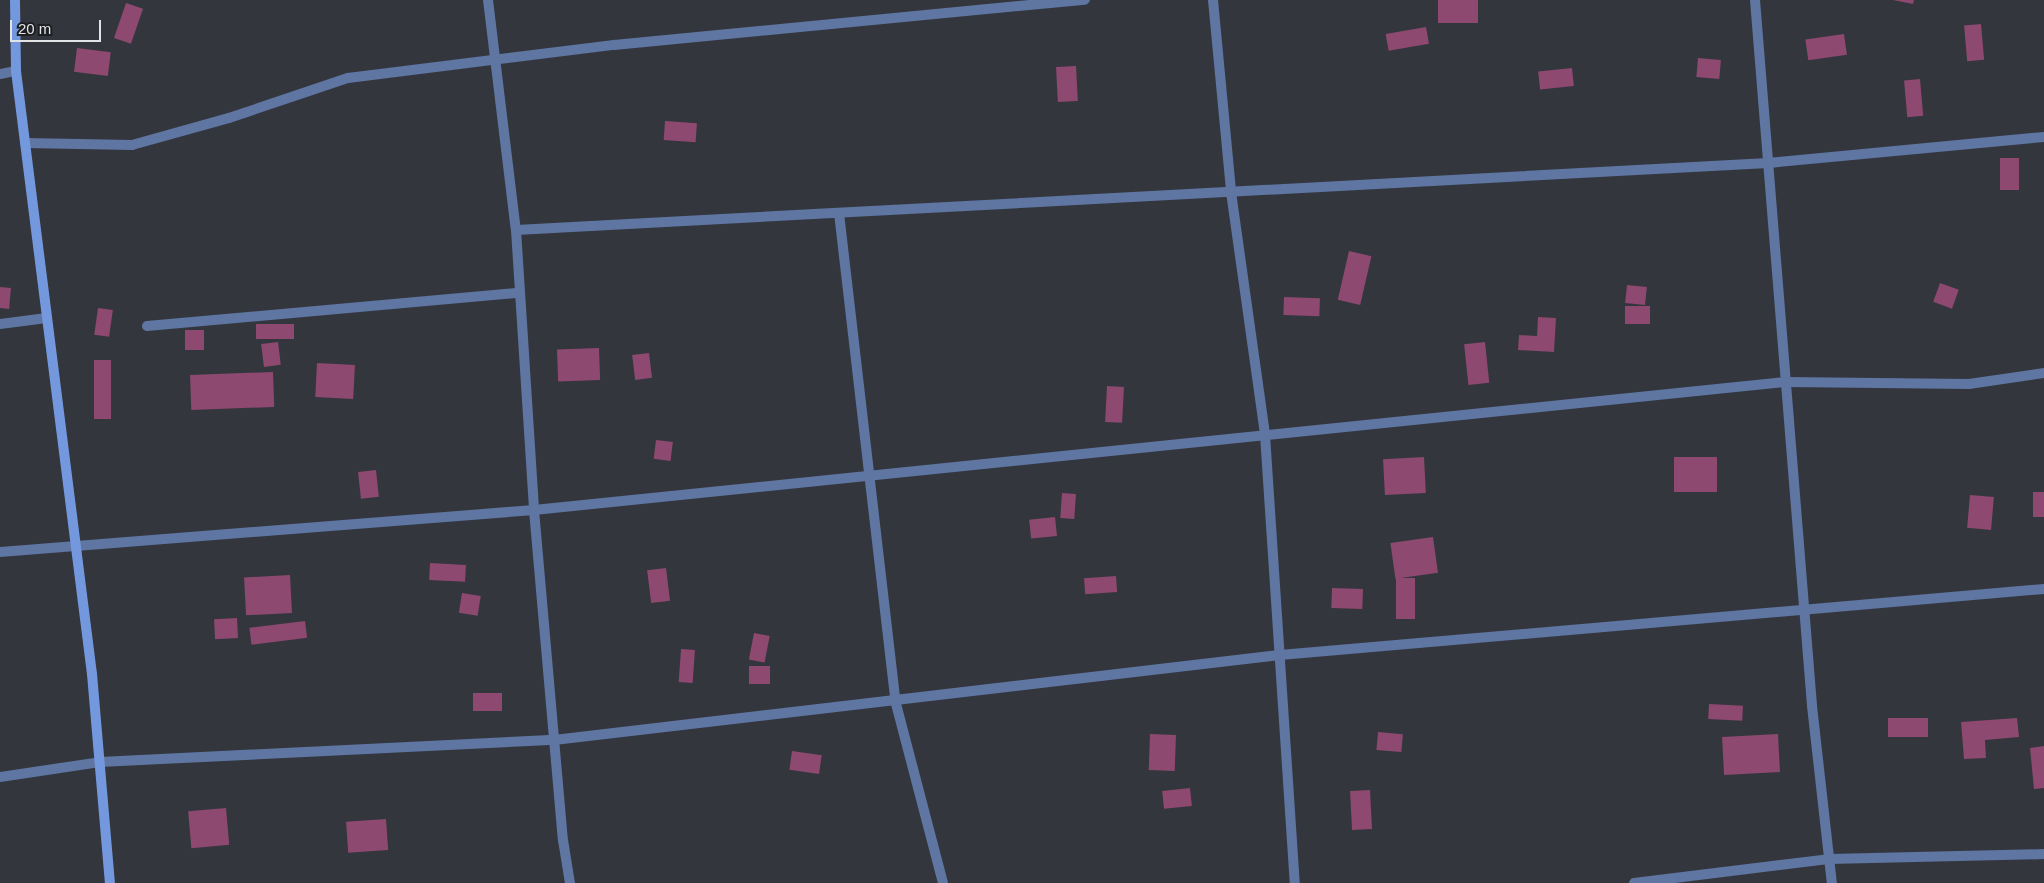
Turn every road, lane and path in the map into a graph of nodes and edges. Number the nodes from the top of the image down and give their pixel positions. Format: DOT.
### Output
graph roads {
  1 [pos="15,0"];
  2 [pos="488,0"];
  3 [pos="1085,0"];
  4 [pos="1213,0"];
  5 [pos="1755,0"];
  6 [pos="497,60"];
  7 [pos="16,70"];
  8 [pos="0,74"];
  9 [pos="2044,137"];
  10 [pos="25,144"];
  11 [pos="1768,163"];
  12 [pos="1231,192"];
  13 [pos="839,213"];
  14 [pos="516,230"];
  15 [pos="519,292"];
  16 [pos="47,318"];
  17 [pos="0,324"];
  18 [pos="146,326"];
  19 [pos="2044,373"];
  20 [pos="1786,382"];
  21 [pos="1265,435"];
  22 [pos="869,476"];
  23 [pos="534,510"];
  24 [pos="76,545"];
  25 [pos="0,552"];
  26 [pos="2044,589"];
  27 [pos="1804,612"];
  28 [pos="1280,655"];
  29 [pos="896,700"];
  30 [pos="554,740"];
  31 [pos="100,762"];
  32 [pos="0,777"];
  33 [pos="2044,854"];
  34 [pos="1829,859"];
  35 [pos="110,883"];
  36 [pos="570,883"];
  37 [pos="943,883"];
  38 [pos="1295,883"];
  39 [pos="1634,883"];
  40 [pos="1832,883"];
  1 -- 7 [label="street"];
  2 -- 6 [label="street"];
  3 -- 6 [label="street"];
  4 -- 12 [label="street"];
  5 -- 11 [label="street"];
  6 -- 10 [label="street"];
  6 -- 14 [label="street"];
  7 -- 8 [label="street"];
  7 -- 10 [label="street"];
  9 -- 11 [label="street"];
  10 -- 16 [label="street"];
  11 -- 12 [label="street"];
  11 -- 20 [label="street"];
  12 -- 13 [label="street"];
  12 -- 21 [label="street"];
  13 -- 14 [label="street"];
  13 -- 22 [label="street"];
  14 -- 15 [label="street"];
  15 -- 18 [label="street"];
  15 -- 23 [label="street"];
  16 -- 17 [label="street"];
  16 -- 24 [label="street"];
  19 -- 20 [label="street"];
  20 -- 21 [label="street"];
  20 -- 27 [label="street"];
  21 -- 22 [label="street"];
  21 -- 28 [label="street"];
  22 -- 23 [label="street"];
  22 -- 29 [label="street"];
  23 -- 24 [label="street"];
  23 -- 30 [label="street"];
  24 -- 25 [label="street"];
  24 -- 31 [label="street"];
  26 -- 27 [label="street"];
  27 -- 28 [label="street"];
  27 -- 34 [label="street"];
  28 -- 29 [label="street"];
  28 -- 38 [label="street"];
  29 -- 30 [label="street"];
  29 -- 37 [label="street"];
  30 -- 31 [label="street"];
  30 -- 36 [label="street"];
  31 -- 32 [label="street"];
  31 -- 35 [label="street"];
  33 -- 34 [label="street"];
  34 -- 39 [label="street"];
  34 -- 40 [label="street"];
}
